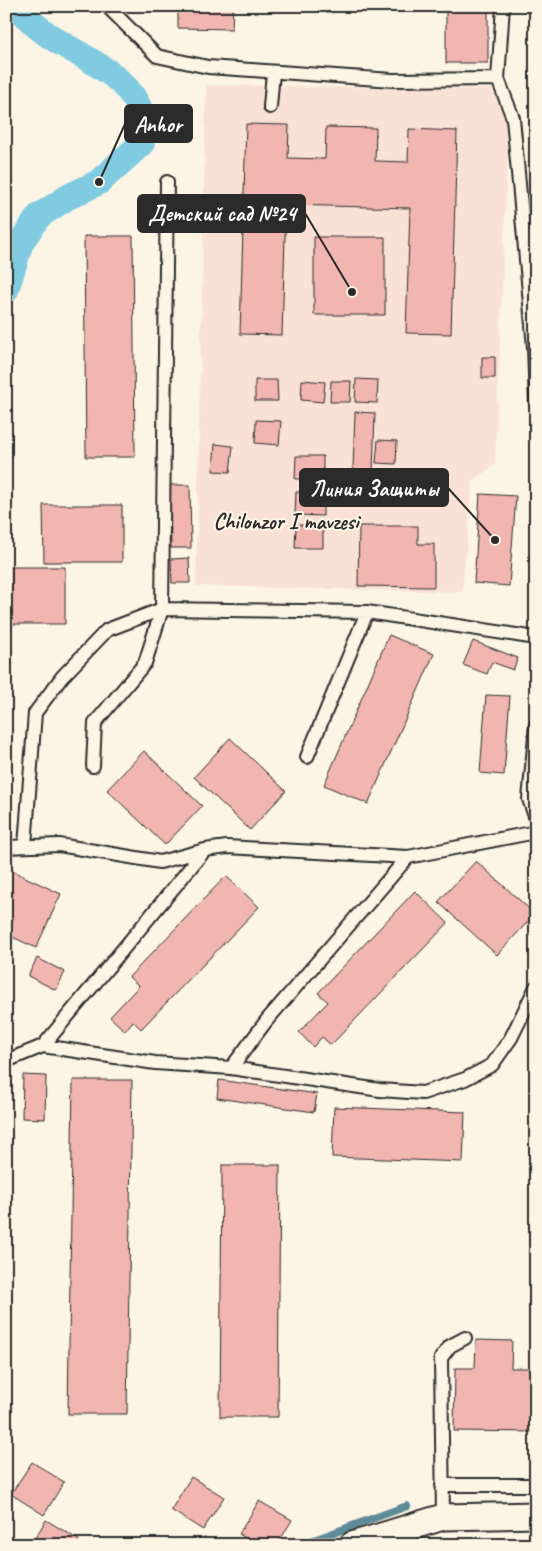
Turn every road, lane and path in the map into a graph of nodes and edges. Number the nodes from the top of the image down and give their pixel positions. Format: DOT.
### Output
graph roads {
  1 [pos="107,6"];
  2 [pos="504,6"];
  3 [pos="273,72"];
  4 [pos="498,79"];
  5 [pos="270,107"];
  6 [pos="168,182"];
  7 [pos="530,250"];
  8 [pos="536,401"];
  9 [pos="162,610"];
  10 [pos="367,612"];
  11 [pos="536,638"];
  12 [pos="536,725"];
  13 [pos="307,757"];
  14 [pos="93,766"];
  15 [pos="536,819"];
  16 [pos="536,832"];
  17 [pos="25,846"];
  18 [pos="6,847"];
  19 [pos="205,850"];
  20 [pos="408,856"];
  21 [pos="536,987"];
  22 [pos="43,1046"];
  23 [pos="6,1061"];
  24 [pos="231,1068"];
  25 [pos="465,1338"];
  26 [pos="442,1485"];
  27 [pos="536,1485"];
  28 [pos="536,1515"];
  29 [pos="443,1517"];
  30 [pos="352,1545"];
  1 -- 3 [label="lane"];
  2 -- 4 [label="lane"];
  3 -- 4 [label="lane"];
  3 -- 5 [label="lane"];
  4 -- 7 [label="lane"];
  6 -- 9 [label="lane"];
  7 -- 8 [label="lane"];
  9 -- 10 [label="lane"];
  9 -- 14 [label="lane"];
  9 -- 17 [label="lane"];
  10 -- 11 [label="lane"];
  10 -- 13 [label="lane"];
  12 -- 15 [label="lane"];
  16 -- 20 [label="lane"];
  17 -- 18 [label="lane"];
  17 -- 19 [label="lane"];
  19 -- 20 [label="lane"];
  19 -- 22 [label="lane"];
  20 -- 24 [label="lane"];
  21 -- 24 [label="lane"];
  22 -- 23 [label="lane"];
  22 -- 24 [label="lane"];
  25 -- 26 [label="lane"];
  26 -- 27 [label="lane"];
  26 -- 29 [label="lane"];
  28 -- 29 [label="street"];
  29 -- 30 [label="street"];
}
